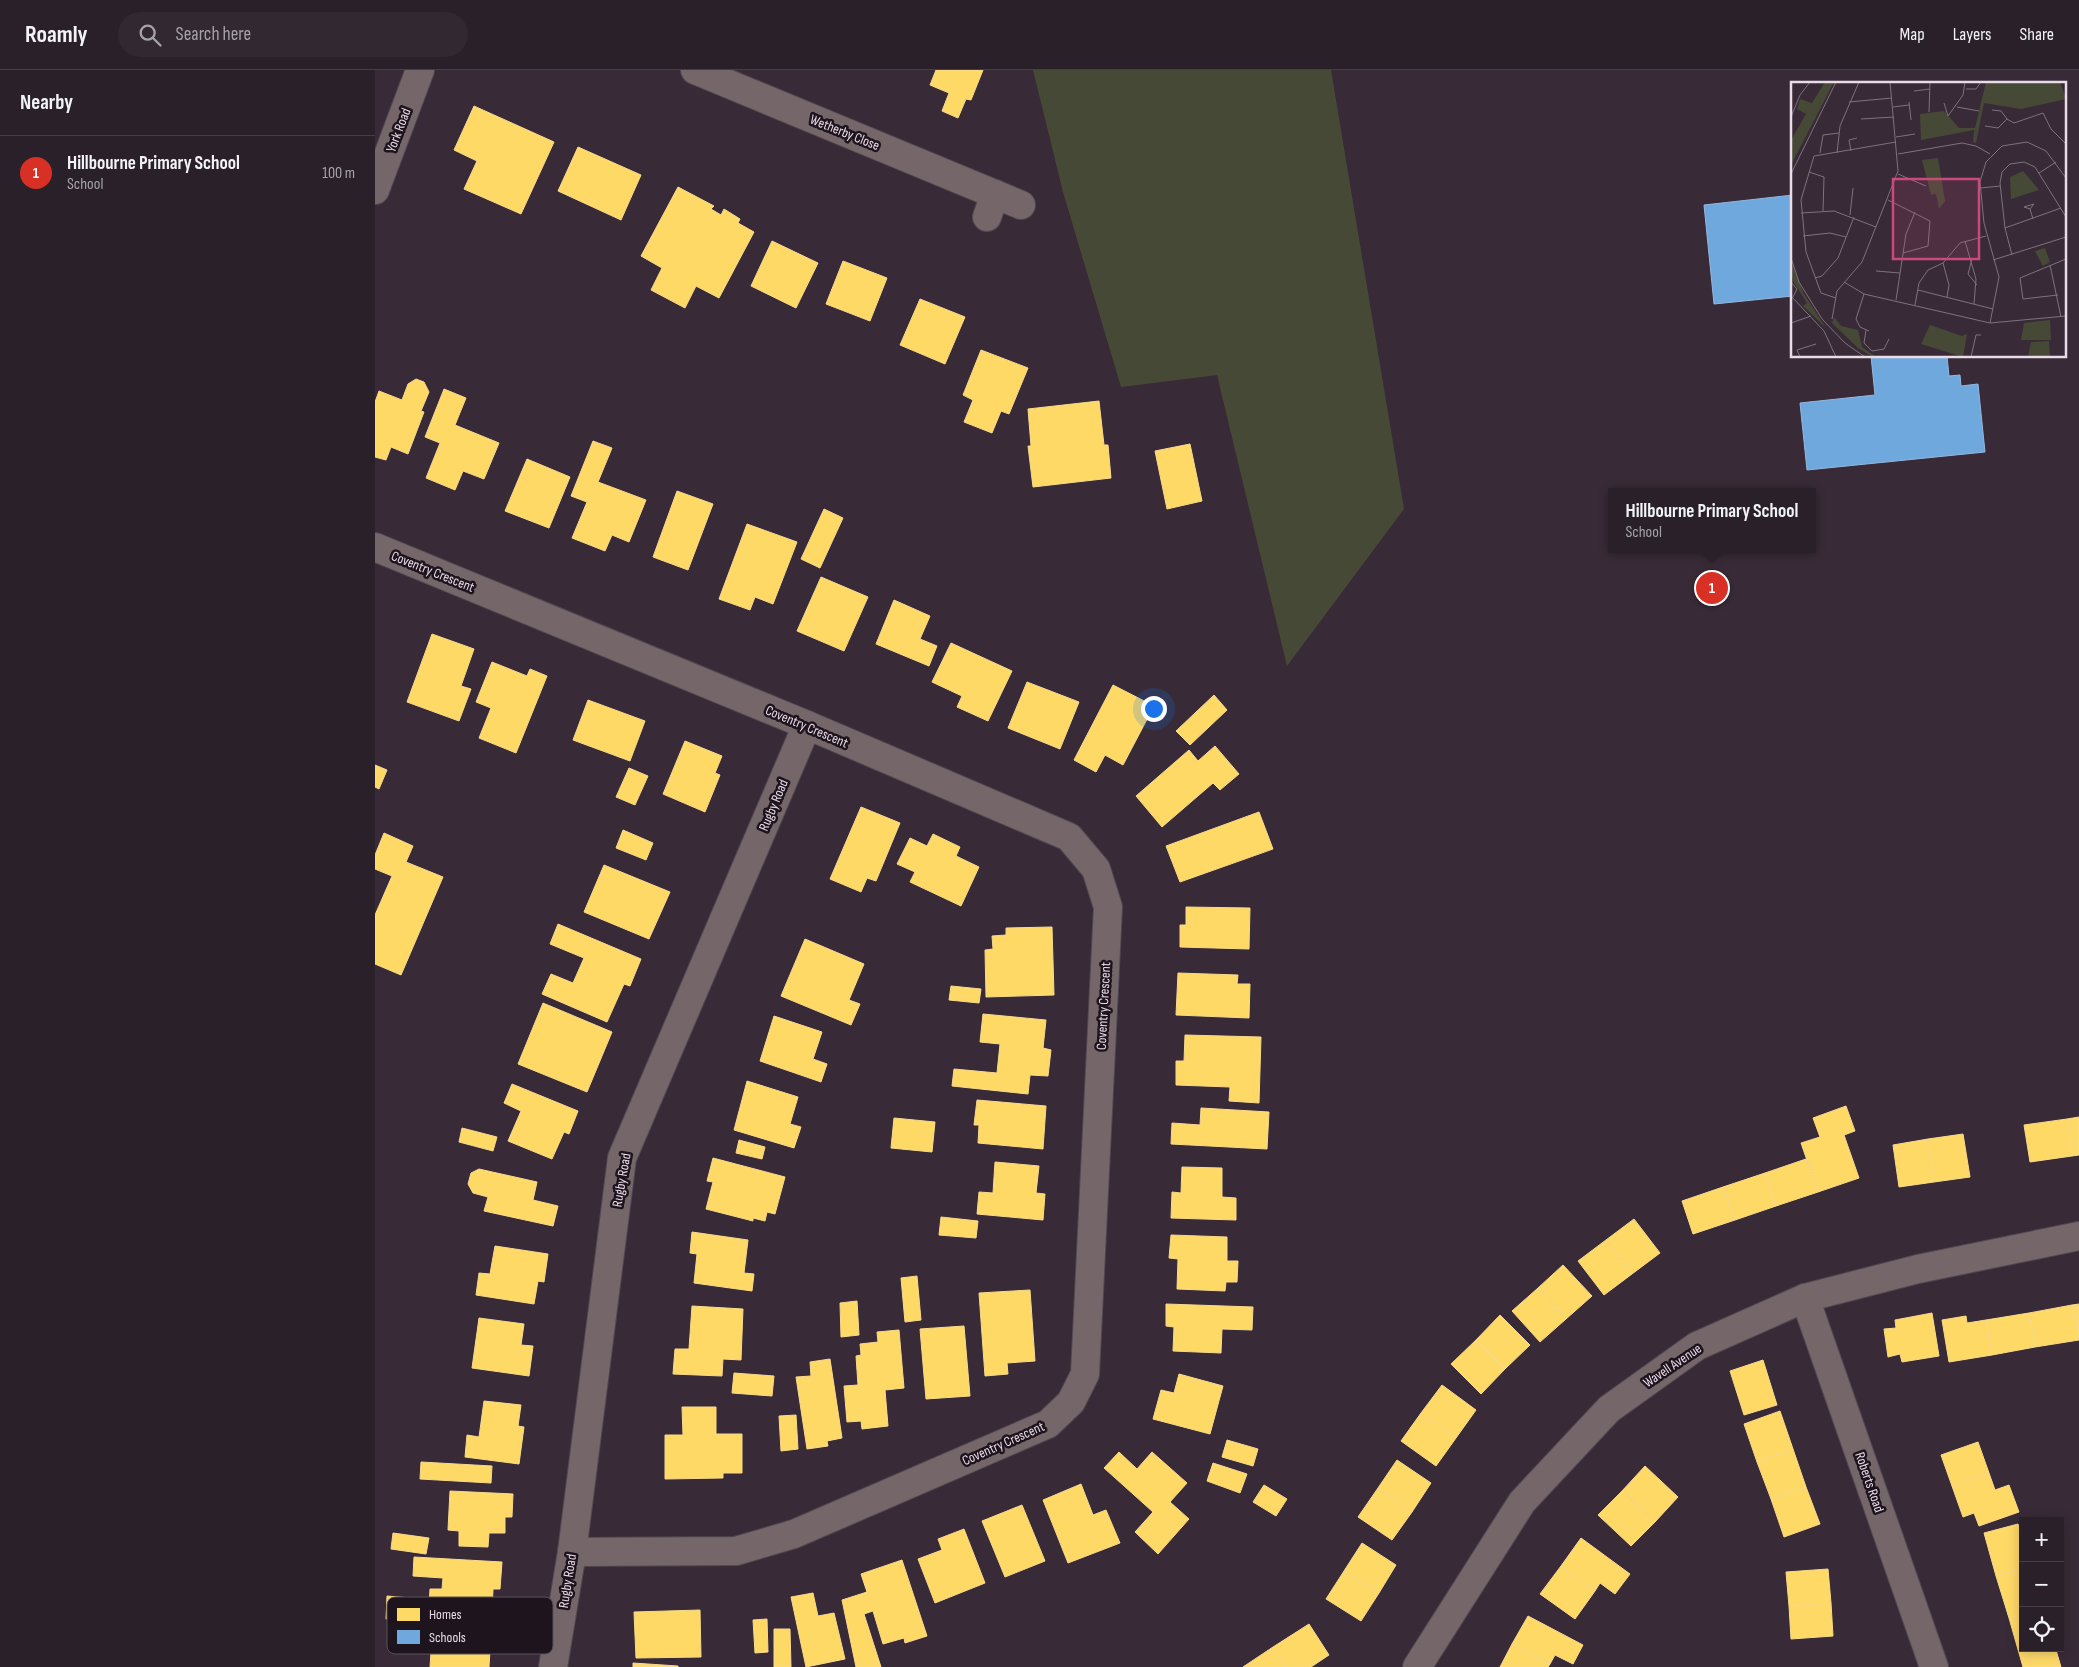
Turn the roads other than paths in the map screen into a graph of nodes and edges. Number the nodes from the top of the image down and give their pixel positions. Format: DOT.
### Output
graph roads {
  1 [pos="420,70"];
  2 [pos="695,70"];
  3 [pos="375,190"];
  4 [pos="1021,205"];
  5 [pos="375,547"];
  6 [pos="807,725"];
  7 [pos="2079,1236"];
  8 [pos="1805,1298"];
  9 [pos="572,1552"];
  10 [pos="553,1667"];
  11 [pos="1417,1667"];
  12 [pos="1934,1667"];
  1 -- 3 [label="street, York Road"];
  2 -- 4 [label="street, Wetherby Close"];
  5 -- 6 [label="street, Coventry Crescent"];
  6 -- 9 [label="street, Rugby Road"];
  6 -- 9 [label="street, Coventry Crescent"];
  7 -- 8 [label="street, Wavell Avenue"];
  8 -- 11 [label="street, Wavell Avenue"];
  8 -- 12 [label="street, Roberts Road"];
  9 -- 10 [label="street, Rugby Road"];
}
